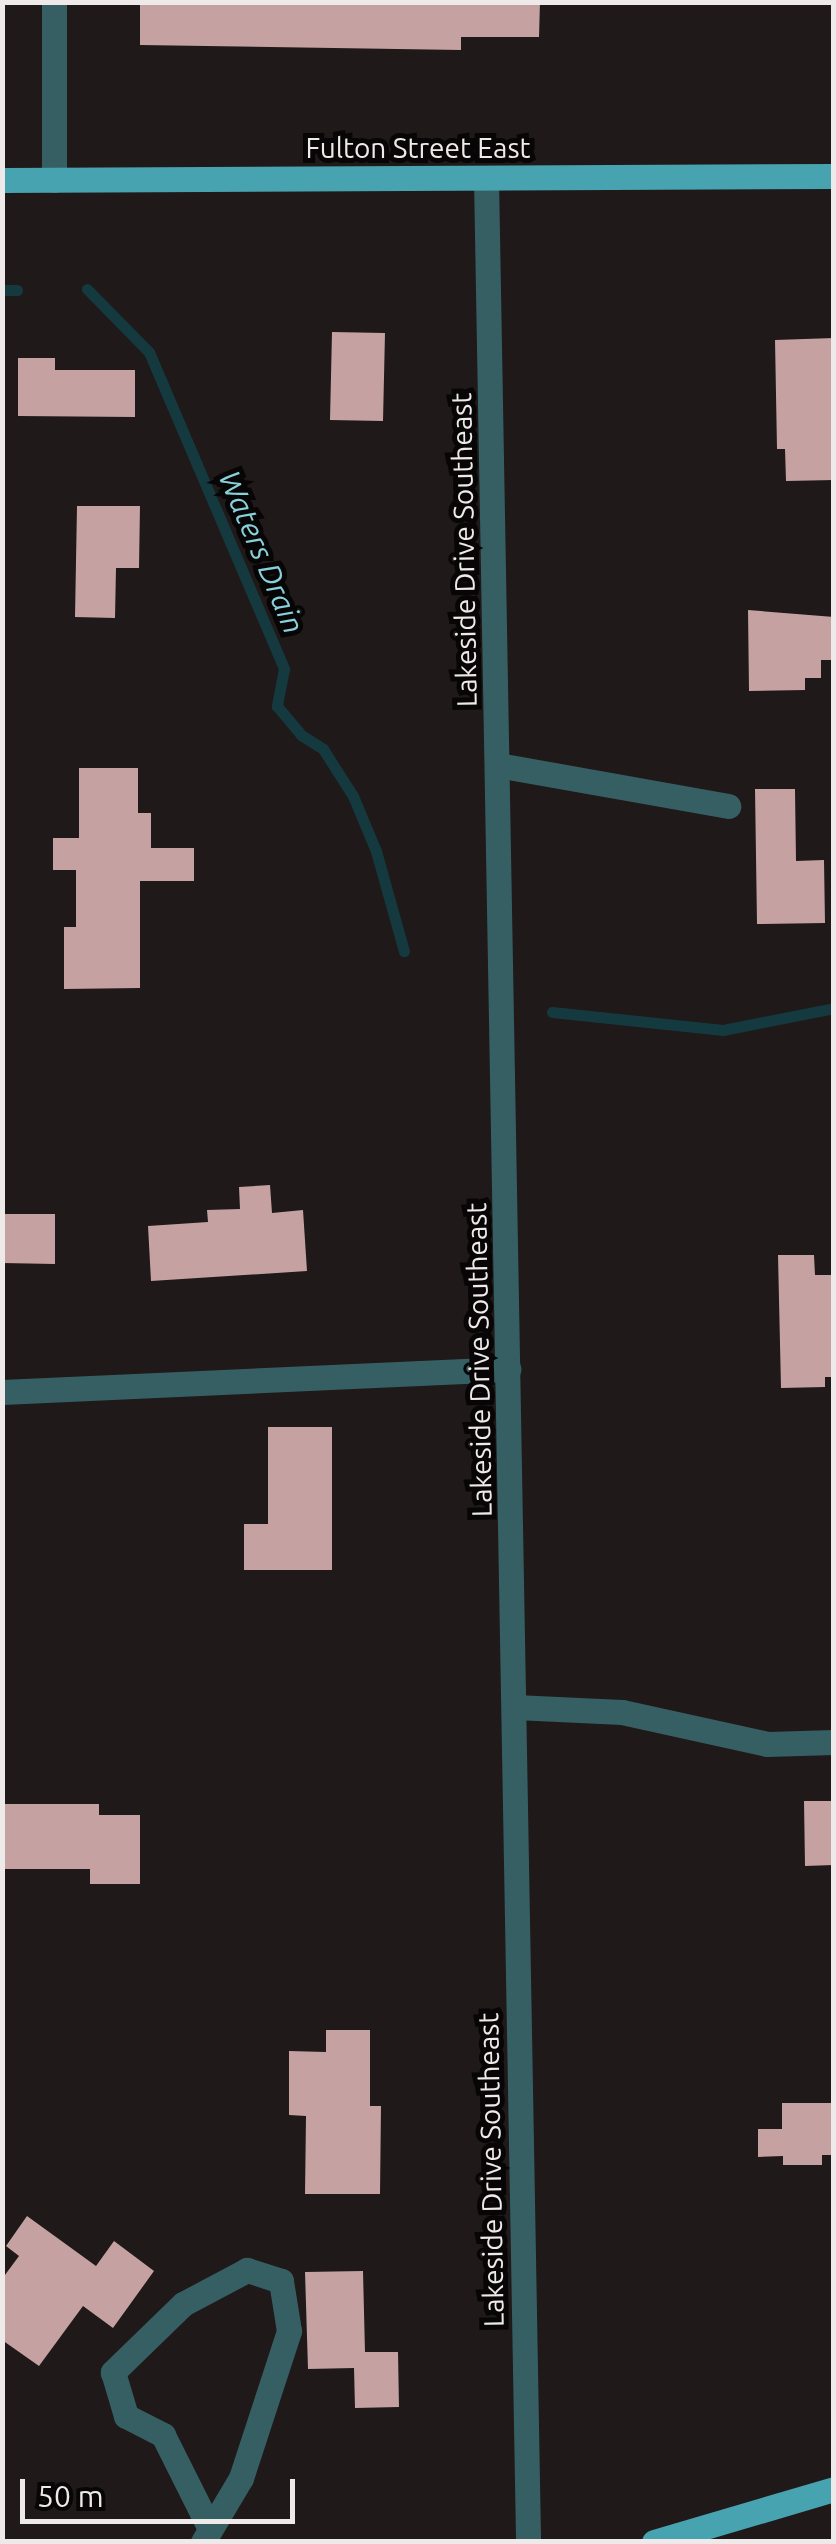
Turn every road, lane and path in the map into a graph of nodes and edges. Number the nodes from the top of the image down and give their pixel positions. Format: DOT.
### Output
graph roads {
  1 [pos="54,2"];
  2 [pos="834,176"];
  3 [pos="486,178"];
  4 [pos="2,180"];
  5 [pos="54,180"];
  6 [pos="498,765"];
  7 [pos="728,806"];
  8 [pos="508,1368"];
  9 [pos="2,1392"];
  10 [pos="514,1707"];
  11 [pos="834,1742"];
  12 [pos="834,2488"];
  13 [pos="206,2535"];
  14 [pos="528,2542"];
  15 [pos="654,2542"];
  1 -- 5 [label="street"];
  2 -- 3 [label="main road, Fulton Street East"];
  3 -- 5 [label="main road, Fulton Street East"];
  3 -- 6 [label="street, Lakeside Drive Southeast"];
  4 -- 5 [label="main road, Fulton Street East"];
  6 -- 7 [label="street"];
  6 -- 8 [label="street, Lakeside Drive Southeast"];
  8 -- 9 [label="street"];
  8 -- 10 [label="street, Lakeside Drive Southeast"];
  10 -- 11 [label="street"];
  10 -- 14 [label="street, Lakeside Drive Southeast"];
  12 -- 15 [label="main road"];
  13 -- 13 [label="street"];
}
